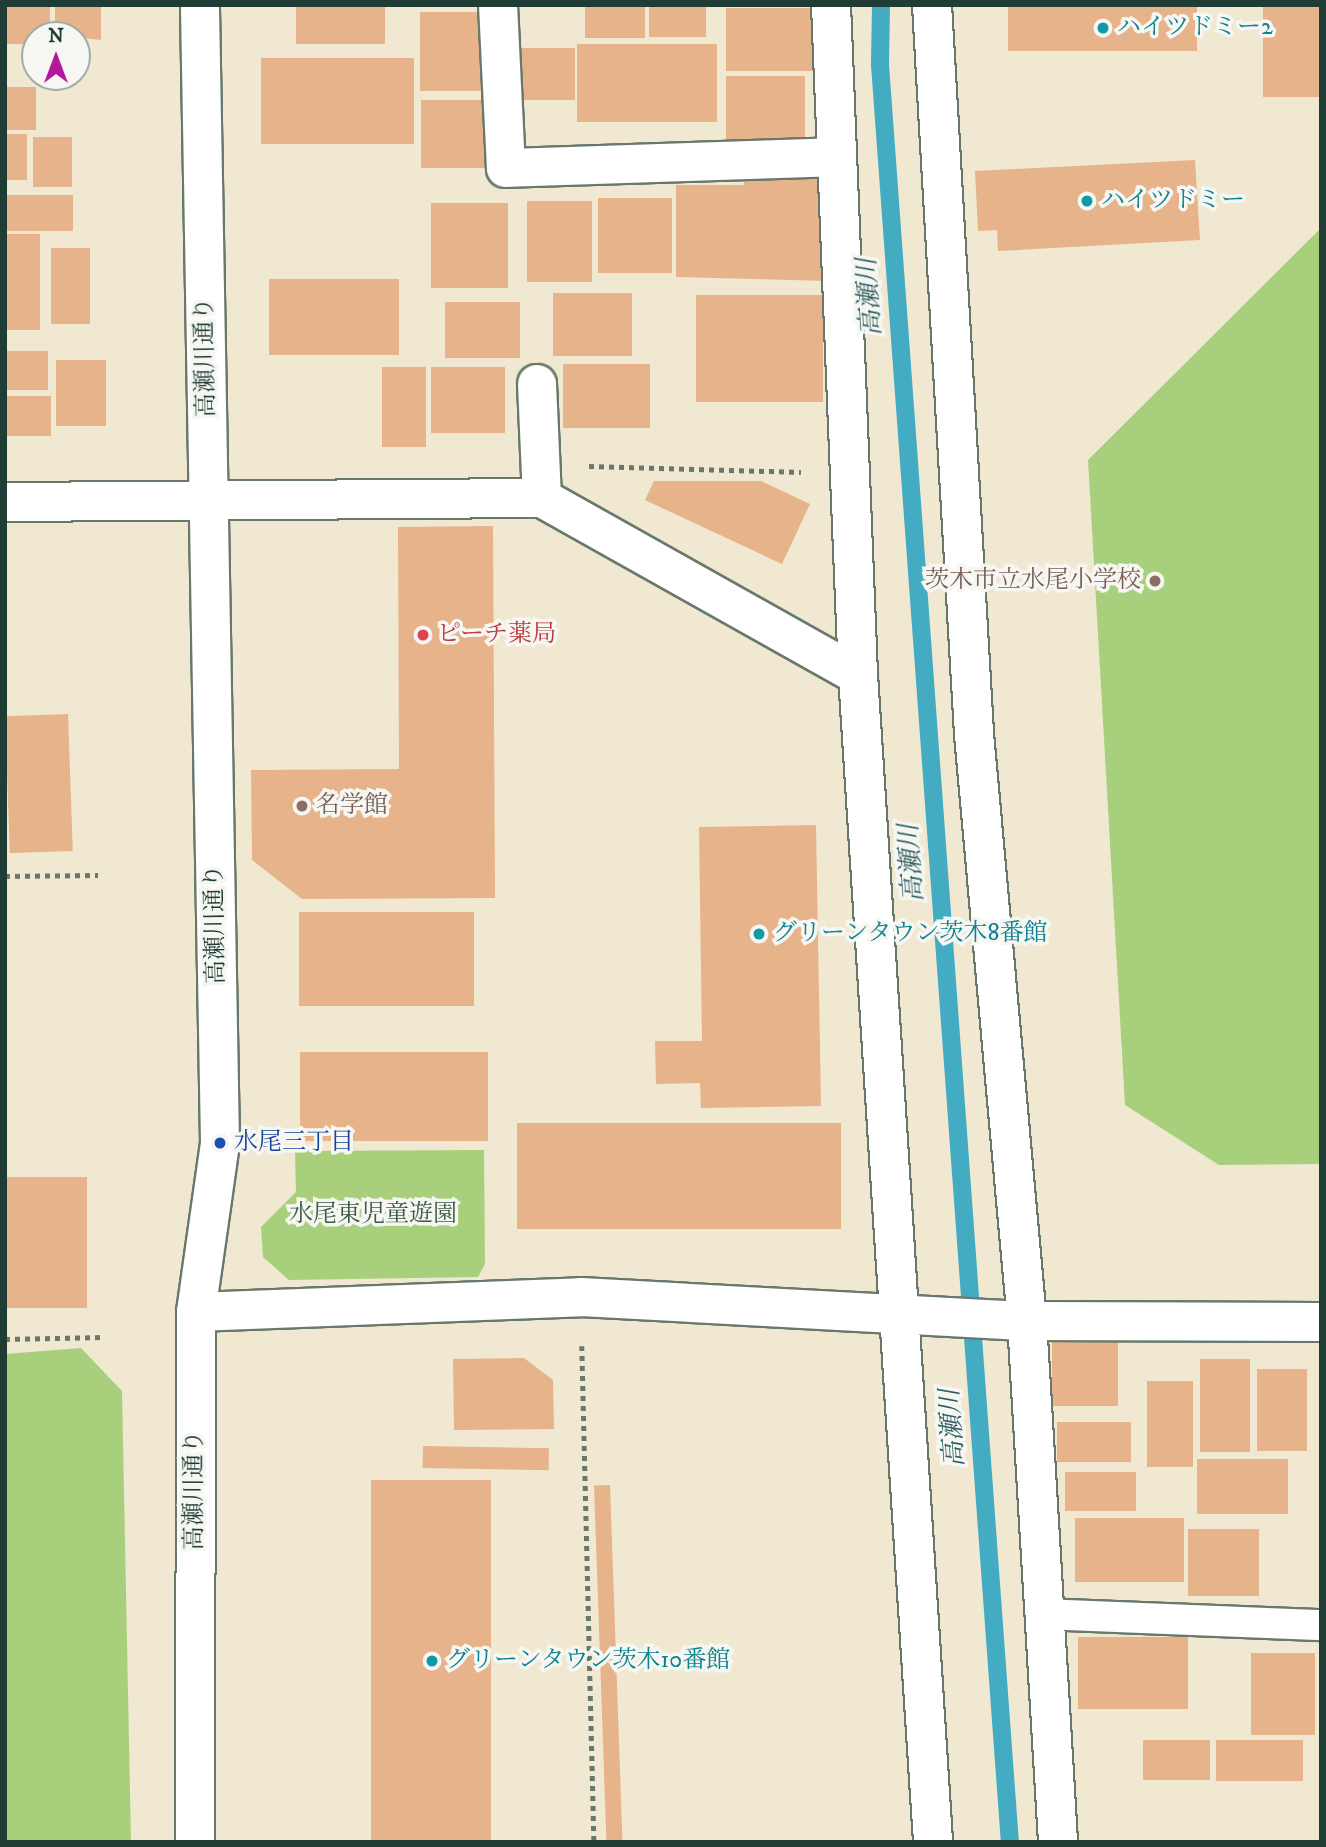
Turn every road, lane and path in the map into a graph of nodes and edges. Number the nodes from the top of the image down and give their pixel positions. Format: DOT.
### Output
graph roads {
  1 [pos="200,5"];
  2 [pos="498,5"];
  3 [pos="831,5"];
  4 [pos="932,5"];
  5 [pos="837,157"];
  6 [pos="537,384"];
  7 [pos="850,473"];
  8 [pos="542,498"];
  9 [pos="5,502"];
  10 [pos="209,505"];
  11 [pos="859,675"];
  12 [pos="98,874"];
  13 [pos="5,876"];
  14 [pos="581,1297"];
  15 [pos="196,1312"];
  16 [pos="901,1315"];
  17 [pos="1027,1321"];
  18 [pos="1321,1322"];
  19 [pos="105,1337"];
  20 [pos="5,1339"];
  21 [pos="1044,1614"];
  22 [pos="1321,1625"];
  23 [pos="195,1842"];
  24 [pos="594,1842"];
  25 [pos="933,1842"];
  26 [pos="1058,1842"];
  1 -- 10 [label="street, 高瀬川通り"];
  2 -- 5 [label="street"];
  3 -- 5 [label="street"];
  4 -- 17 [label="street"];
  5 -- 7 [label="street"];
  6 -- 8 [label="street"];
  7 -- 8 [label="path"];
  7 -- 11 [label="street"];
  8 -- 10 [label="street"];
  8 -- 11 [label="street"];
  9 -- 10 [label="street"];
  10 -- 15 [label="street, 高瀬川通り"];
  11 -- 16 [label="street"];
  12 -- 13 [label="path"];
  14 -- 15 [label="street"];
  14 -- 16 [label="street"];
  14 -- 24 [label="path"];
  15 -- 23 [label="street, 高瀬川通り"];
  16 -- 17 [label="street"];
  16 -- 25 [label="street"];
  17 -- 18 [label="street"];
  17 -- 21 [label="street"];
  19 -- 20 [label="path"];
  21 -- 22 [label="lane"];
  21 -- 26 [label="street"];
}
